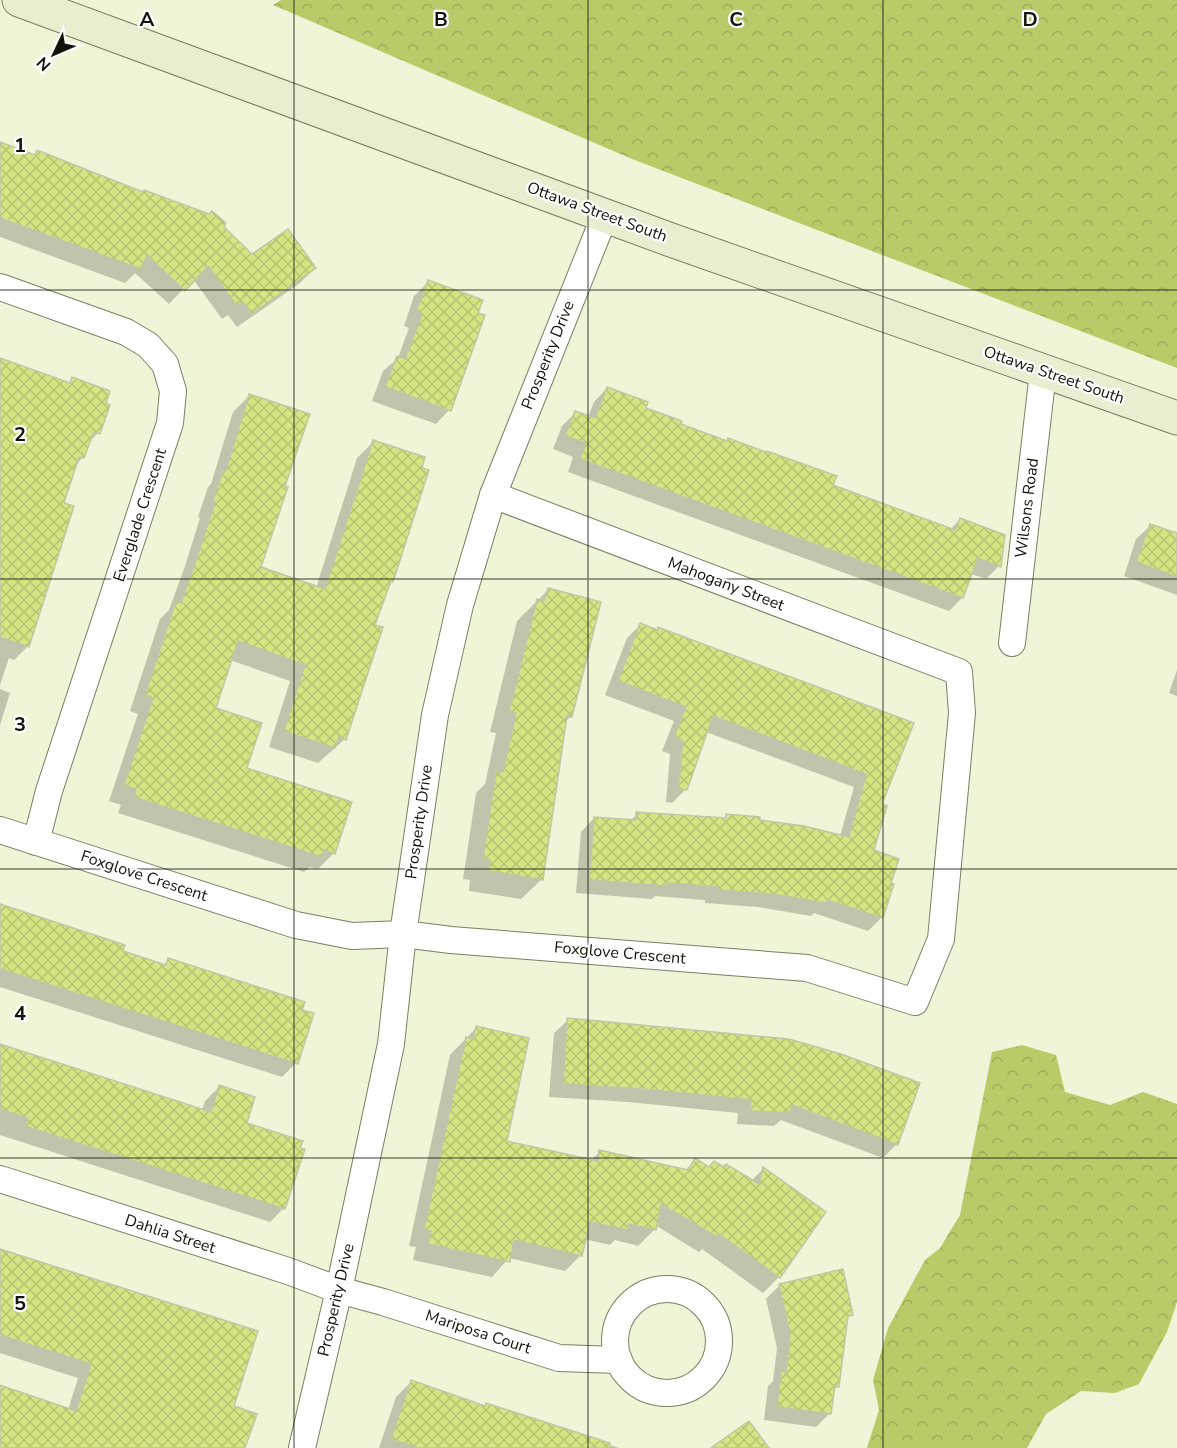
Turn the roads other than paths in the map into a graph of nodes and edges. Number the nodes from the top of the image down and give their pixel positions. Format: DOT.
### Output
graph roads {
  1 [pos="18,0"];
  2 [pos="605,215"];
  3 [pos="0,287"];
  4 [pos="1043,372"];
  5 [pos="1177,418"];
  6 [pos="493,495"];
  7 [pos="1012,643"];
  8 [pos="959,672"];
  9 [pos="0,830"];
  10 [pos="36,842"];
  11 [pos="403,934"];
  12 [pos="0,1179"];
  13 [pos="339,1290"];
  14 [pos="619,1360"];
  15 [pos="302,1448"];
  1 -- 2 [label="main road, Ottawa Street South"];
  2 -- 4 [label="main road, Ottawa Street South"];
  2 -- 6 [label="street, Prosperity Drive"];
  3 -- 10 [label="street, Everglade Crescent"];
  4 -- 5 [label="main road, Ottawa Street South"];
  4 -- 7 [label="street, Wilsons Road"];
  6 -- 8 [label="street, Mahogany Street"];
  6 -- 11 [label="street, Prosperity Drive"];
  8 -- 11 [label="street, Foxglove Crescent"];
  9 -- 10 [label="street, Foxglove Crescent"];
  10 -- 11 [label="street, Foxglove Crescent"];
  11 -- 13 [label="street, Prosperity Drive"];
  12 -- 13 [label="street, Dahlia Street"];
  13 -- 14 [label="street, Mariposa Court"];
  13 -- 15 [label="street, Prosperity Drive"];
  14 -- 14 [label="street"];
}
